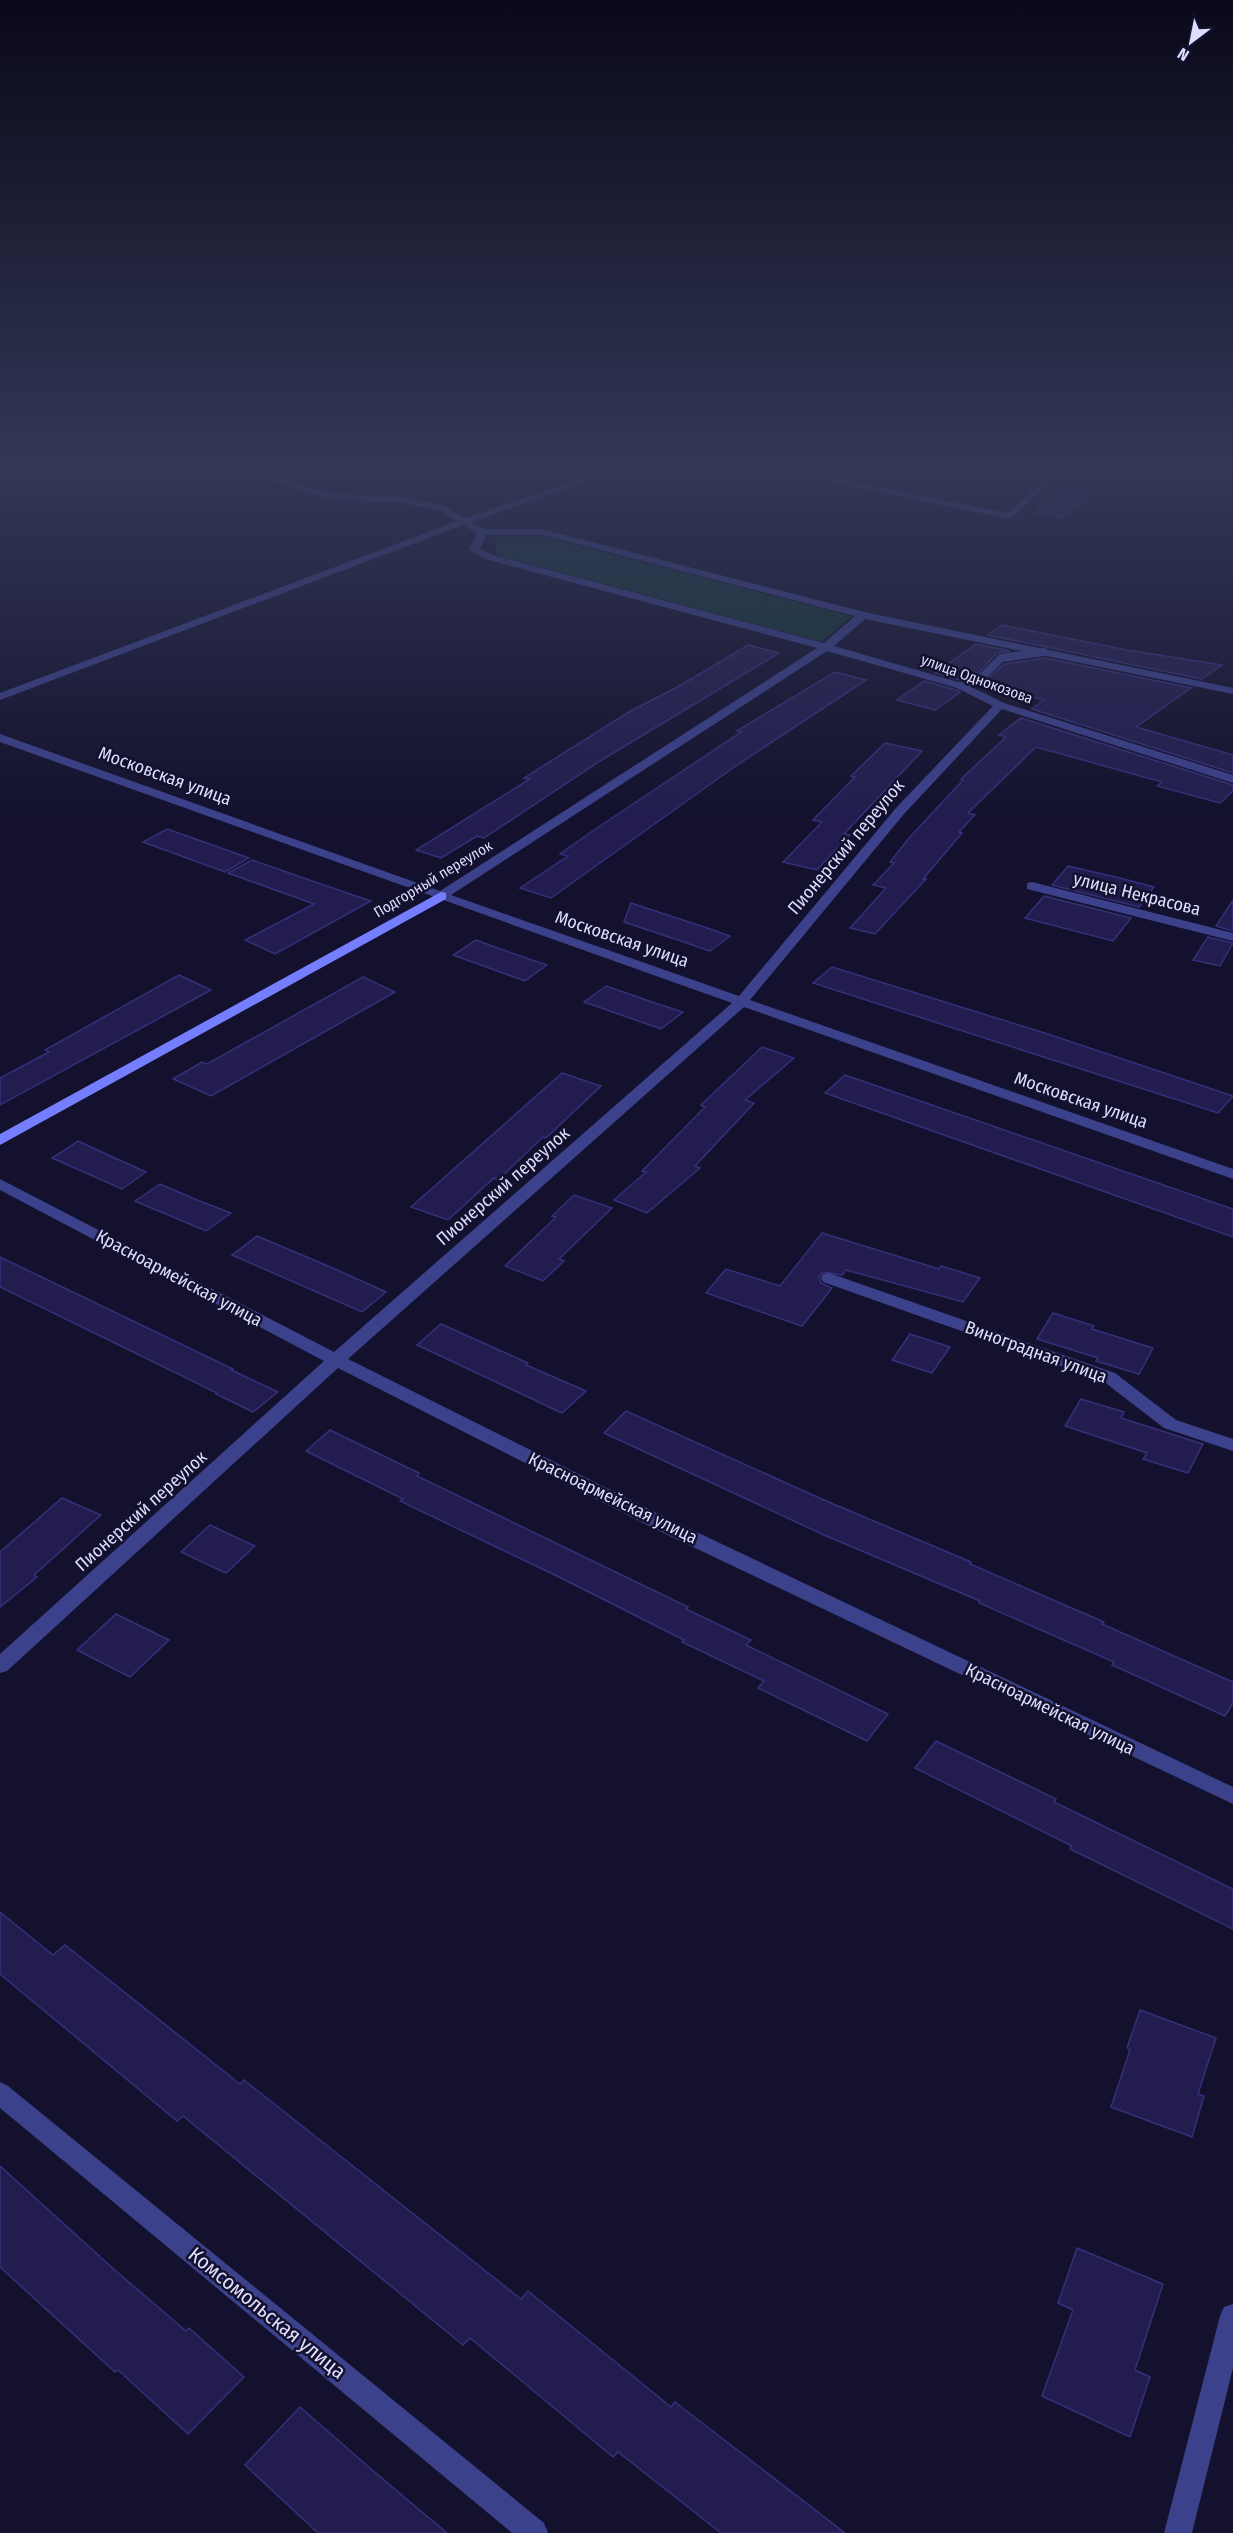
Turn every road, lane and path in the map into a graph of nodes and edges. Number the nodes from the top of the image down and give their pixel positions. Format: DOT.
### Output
graph roads {
  1 [pos="303,582"];
  2 [pos="583,582"];
  3 [pos="736,582"];
  4 [pos="862,615"];
  5 [pos="826,647"];
  6 [pos="1044,652"];
  7 [pos="961,686"];
  8 [pos="1233,691"];
  9 [pos="0,697"];
  10 [pos="1000,705"];
  11 [pos="0,738"];
  12 [pos="1233,779"];
  13 [pos="1032,886"];
  14 [pos="441,896"];
  15 [pos="1233,937"];
  16 [pos="741,1002"];
  17 [pos="0,1140"];
  18 [pos="1233,1174"];
  19 [pos="0,1184"];
  20 [pos="829,1278"];
  21 [pos="336,1360"];
  22 [pos="1233,1445"];
  23 [pos="0,1666"];
  24 [pos="1233,1796"];
  25 [pos="0,2093"];
  26 [pos="1233,2316"];
  27 [pos="534,2533"];
  28 [pos="1178,2533"];
  1 -- 9 [label="street"];
  2 -- 5 [label="street, улица Однокозова"];
  3 -- 4 [label="street"];
  4 -- 5 [label="street, Подгорный переулок"];
  4 -- 6 [label="street"];
  5 -- 7 [label="street, улица Однокозова"];
  5 -- 14 [label="street, Подгорный переулок"];
  6 -- 7 [label="lane"];
  6 -- 8 [label="street"];
  7 -- 10 [label="street, улица Однокозова"];
  10 -- 12 [label="street, улица Однокозова"];
  10 -- 16 [label="street, Пионерский переулок"];
  11 -- 14 [label="street, Московская улица"];
  13 -- 15 [label="street, улица Некрасова"];
  14 -- 16 [label="street, Московская улица"];
  14 -- 17 [label="main road, Подгорный переулок"];
  16 -- 18 [label="street, Московская улица"];
  16 -- 21 [label="street, Пионерский переулок"];
  19 -- 21 [label="street, Красноармейская улица"];
  20 -- 22 [label="street, Виноградная улица"];
  21 -- 23 [label="street, Пионерский переулок"];
  21 -- 24 [label="street, Красноармейская улица"];
  25 -- 27 [label="street, Комсомольская улица"];
  26 -- 28 [label="street"];
}
